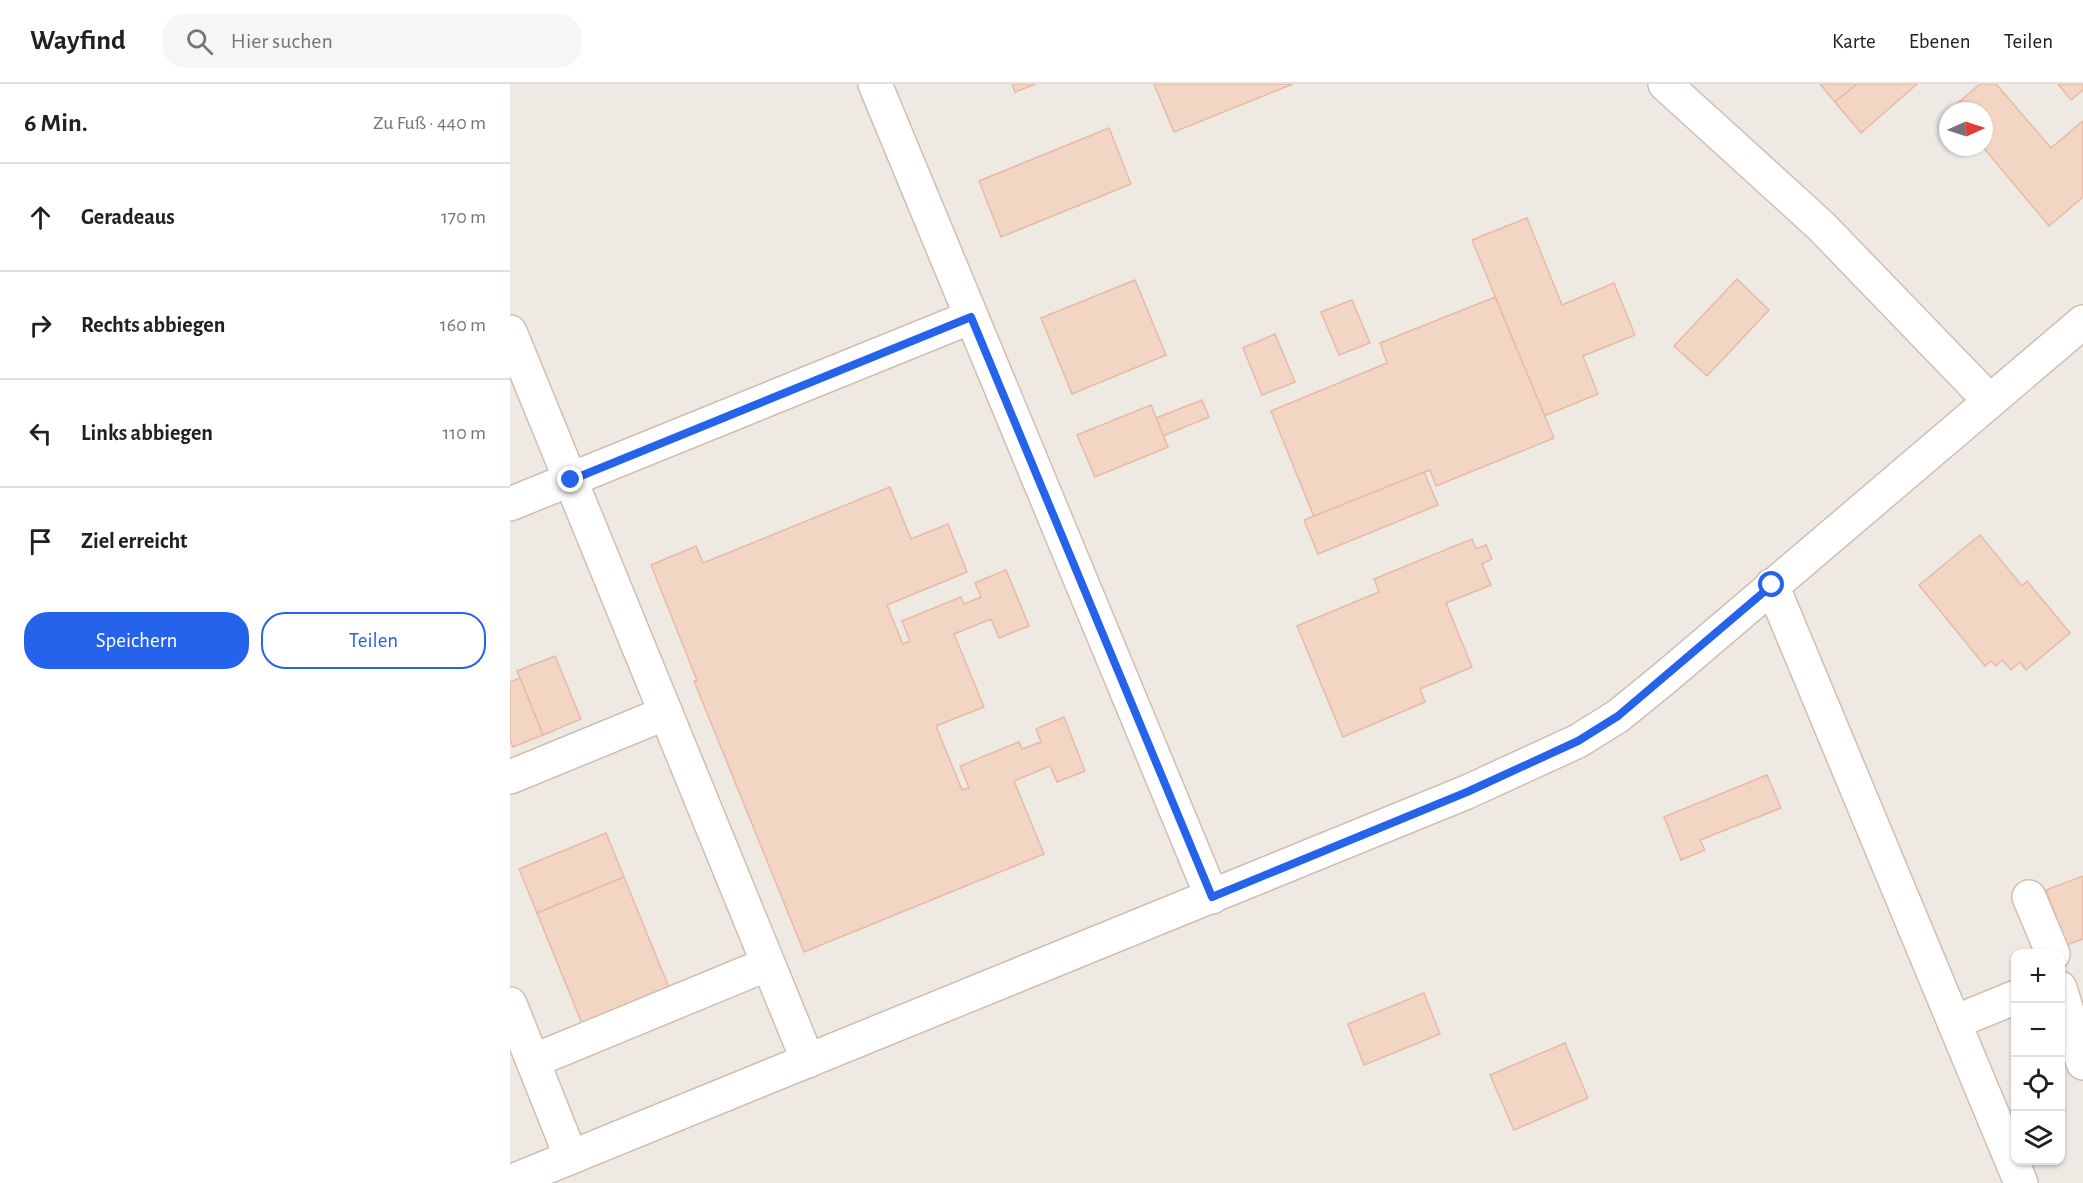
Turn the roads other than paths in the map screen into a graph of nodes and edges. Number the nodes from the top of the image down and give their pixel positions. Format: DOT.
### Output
graph roads {
  1 [pos="875,84"];
  2 [pos="1665,84"];
  3 [pos="971,317"];
  4 [pos="2083,322"];
  5 [pos="510,332"];
  6 [pos="1990,401"];
  7 [pos="571,480"];
  8 [pos="510,504"];
  9 [pos="1772,585"];
  10 [pos="666,713"];
  11 [pos="510,777"];
  12 [pos="1212,897"];
  13 [pos="2029,897"];
  14 [pos="2051,949"];
  15 [pos="768,963"];
  16 [pos="2011,999"];
  17 [pos="2065,1002"];
  18 [pos="510,1004"];
  19 [pos="1955,1022"];
  20 [pos="533,1061"];
  21 [pos="808,1061"];
  22 [pos="2083,1063"];
  23 [pos="571,1157"];
  24 [pos="510,1182"];
  25 [pos="2021,1183"];
  1 -- 3 [label="lane"];
  2 -- 6 [label="lane"];
  3 -- 7 [label="lane"];
  3 -- 12 [label="lane"];
  4 -- 6 [label="lane"];
  5 -- 7 [label="lane"];
  6 -- 9 [label="lane"];
  7 -- 8 [label="lane"];
  7 -- 10 [label="lane"];
  9 -- 12 [label="lane"];
  9 -- 19 [label="lane"];
  10 -- 11 [label="lane"];
  10 -- 15 [label="lane"];
  12 -- 21 [label="lane"];
  13 -- 14 [label="lane"];
  15 -- 20 [label="lane"];
  15 -- 21 [label="lane"];
  16 -- 19 [label="lane"];
  17 -- 22 [label="lane"];
  18 -- 20 [label="lane"];
  19 -- 25 [label="lane"];
  20 -- 23 [label="lane"];
  21 -- 23 [label="lane"];
  23 -- 24 [label="lane"];
}
